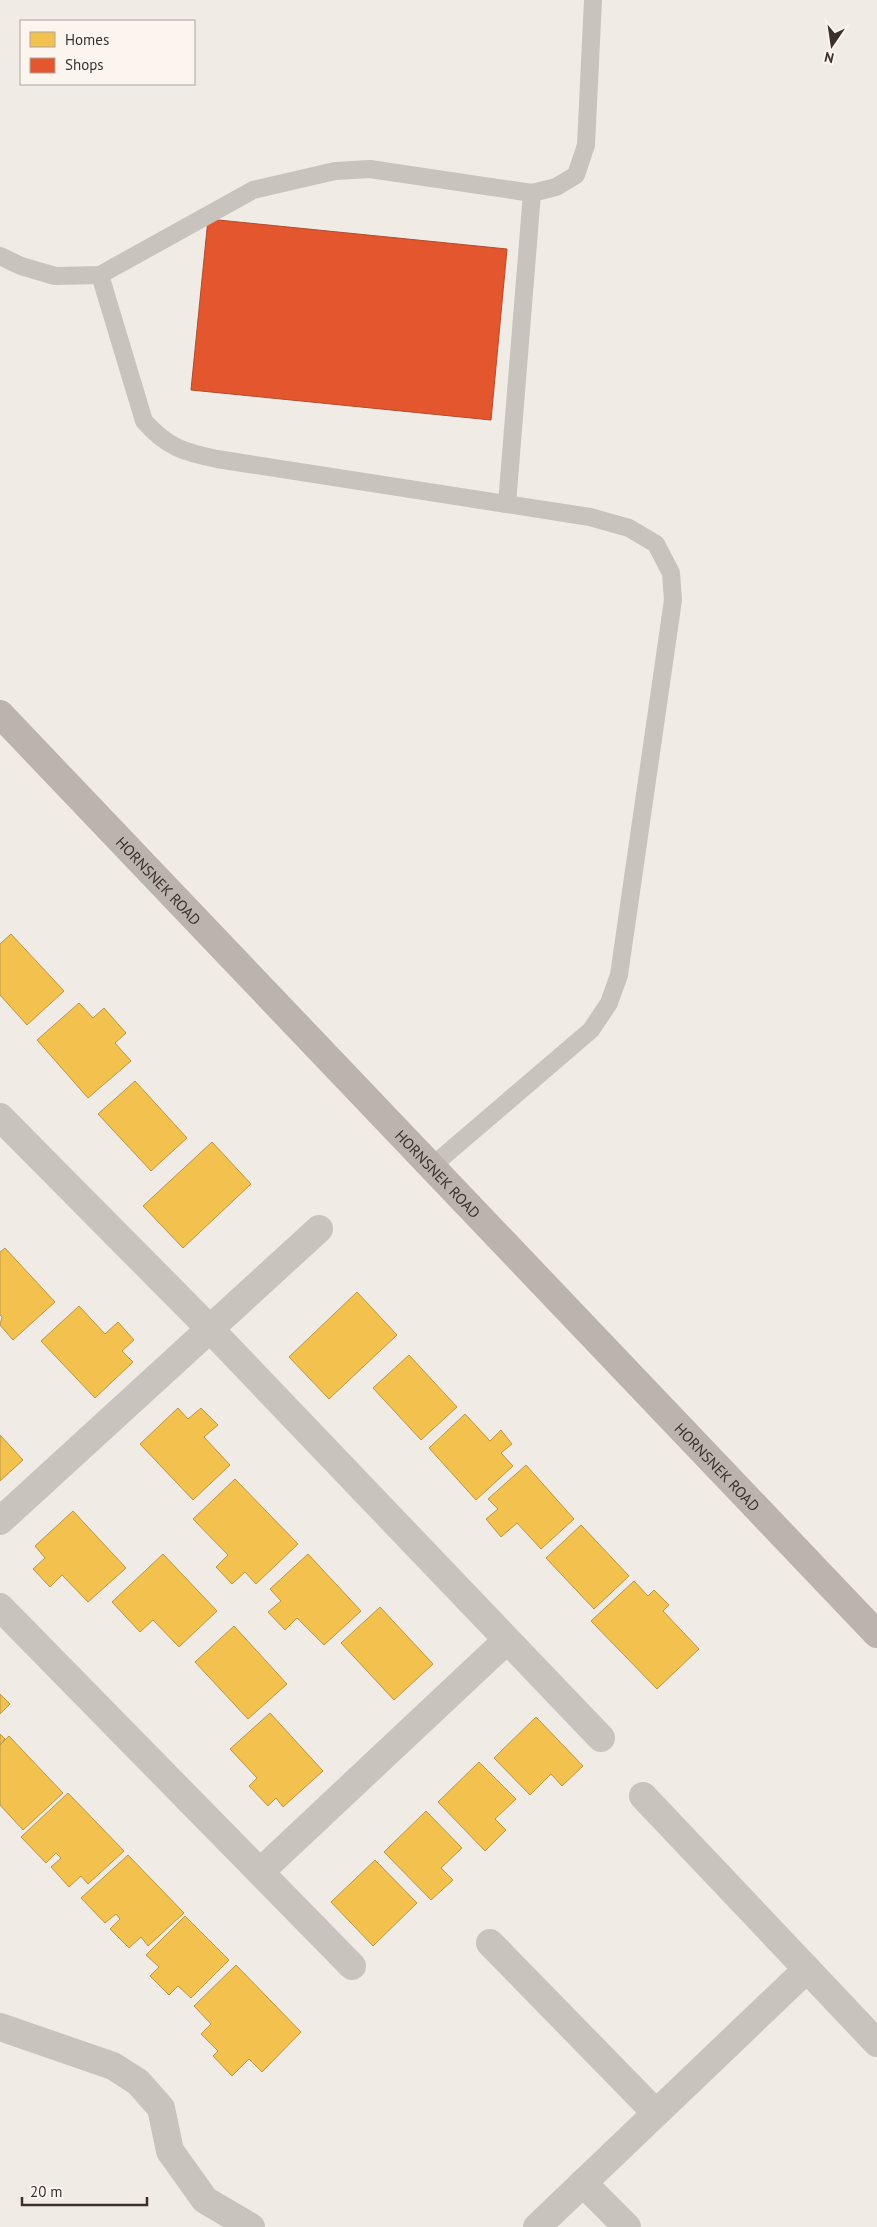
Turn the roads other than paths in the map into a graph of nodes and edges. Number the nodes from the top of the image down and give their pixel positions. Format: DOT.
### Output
graph roads {
  1 [pos="592,0"];
  2 [pos="532,192"];
  3 [pos="0,256"];
  4 [pos="100,275"];
  5 [pos="507,504"];
  6 [pos="0,714"];
  7 [pos="0,1116"];
  8 [pos="431,1167"];
  9 [pos="319,1229"];
  10 [pos="211,1330"];
  11 [pos="0,1521"];
  12 [pos="0,1607"];
  13 [pos="877,1634"];
  14 [pos="506,1641"];
  15 [pos="601,1738"];
  16 [pos="643,1796"];
  17 [pos="260,1872"];
  18 [pos="490,1943"];
  19 [pos="352,1966"];
  20 [pos="807,1969"];
  21 [pos="0,2027"];
  22 [pos="877,2043"];
  23 [pos="656,2113"];
  24 [pos="583,2183"];
  25 [pos="251,2227"];
  26 [pos="537,2227"];
  27 [pos="627,2227"];
  1 -- 2 [label="lane"];
  2 -- 4 [label="lane"];
  2 -- 5 [label="lane"];
  3 -- 4 [label="lane"];
  4 -- 5 [label="lane"];
  5 -- 8 [label="lane"];
  6 -- 8 [label="main road, HORNSNEK ROAD"];
  7 -- 10 [label="street"];
  8 -- 13 [label="main road, HORNSNEK ROAD"];
  9 -- 10 [label="street"];
  10 -- 11 [label="street"];
  10 -- 14 [label="street"];
  12 -- 17 [label="street"];
  14 -- 15 [label="street"];
  14 -- 17 [label="street"];
  16 -- 20 [label="street"];
  17 -- 19 [label="street"];
  18 -- 23 [label="street"];
  20 -- 22 [label="street"];
  20 -- 23 [label="street"];
  21 -- 25 [label="street"];
  23 -- 24 [label="street"];
  24 -- 26 [label="street"];
  24 -- 27 [label="street"];
}
